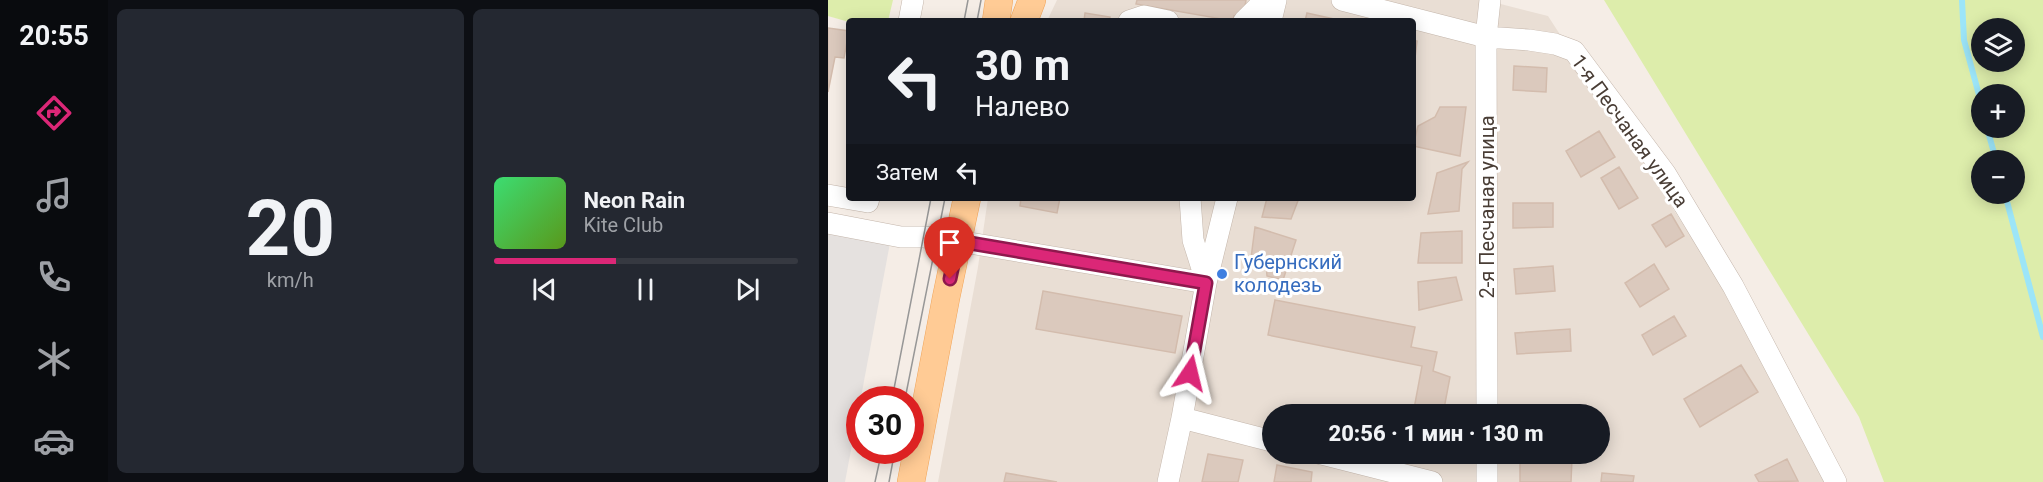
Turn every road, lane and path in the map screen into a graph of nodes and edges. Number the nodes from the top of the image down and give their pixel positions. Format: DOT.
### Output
graph roads {
  1 [pos="914,0"];
  2 [pos="999,0"];
  3 [pos="1032,0"];
  4 [pos="1265,0"];
  5 [pos="1276,0"];
  6 [pos="1342,0"];
  7 [pos="1490,0"];
  8 [pos="910,18"];
  9 [pos="996,18"];
  10 [pos="1025,18"];
  11 [pos="1138,18"];
  12 [pos="1154,18"];
  13 [pos="1247,18"];
  14 [pos="1272,18"];
  15 [pos="1412,18"];
  16 [pos="1416,19"];
  17 [pos="1486,37"];
  18 [pos="828,195"];
  19 [pos="846,198"];
  20 [pos="966,201"];
  21 [pos="1190,201"];
  22 [pos="1226,201"];
  23 [pos="828,223"];
  24 [pos="958,241"];
  25 [pos="1206,282"];
  26 [pos="1487,404"];
  27 [pos="1182,418"];
  28 [pos="1262,438"];
  29 [pos="1361,464"];
  30 [pos="1487,464"];
  31 [pos="911,482"];
  32 [pos="1168,482"];
  33 [pos="1432,482"];
  34 [pos="1487,482"];
  35 [pos="1836,482"];
  1 -- 8 [label="street"];
  2 -- 9 [label="main road"];
  3 -- 10 [label="main road"];
  4 -- 13 [label="street"];
  5 -- 14 [label="street"];
  6 -- 15 [label="street, 1-я Песчаная улица"];
  7 -- 17 [label="street, 2-я Песчаная улица"];
  11 -- 12 [label="street"];
  16 -- 17 [label="street, 1-я Песчаная улица"];
  17 -- 26 [label="street, 2-я Песчаная улица"];
  17 -- 35 [label="street, 1-я Песчаная улица"];
  18 -- 19 [label="street"];
  20 -- 24 [label="main road"];
  21 -- 25 [label="street"];
  22 -- 25 [label="street"];
  23 -- 24 [label="street"];
  24 -- 25 [label="street"];
  24 -- 31 [label="main road"];
  25 -- 27 [label="street"];
  27 -- 28 [label="street"];
  27 -- 32 [label="street"];
  29 -- 33 [label="street"];
  30 -- 34 [label="street"];
}
